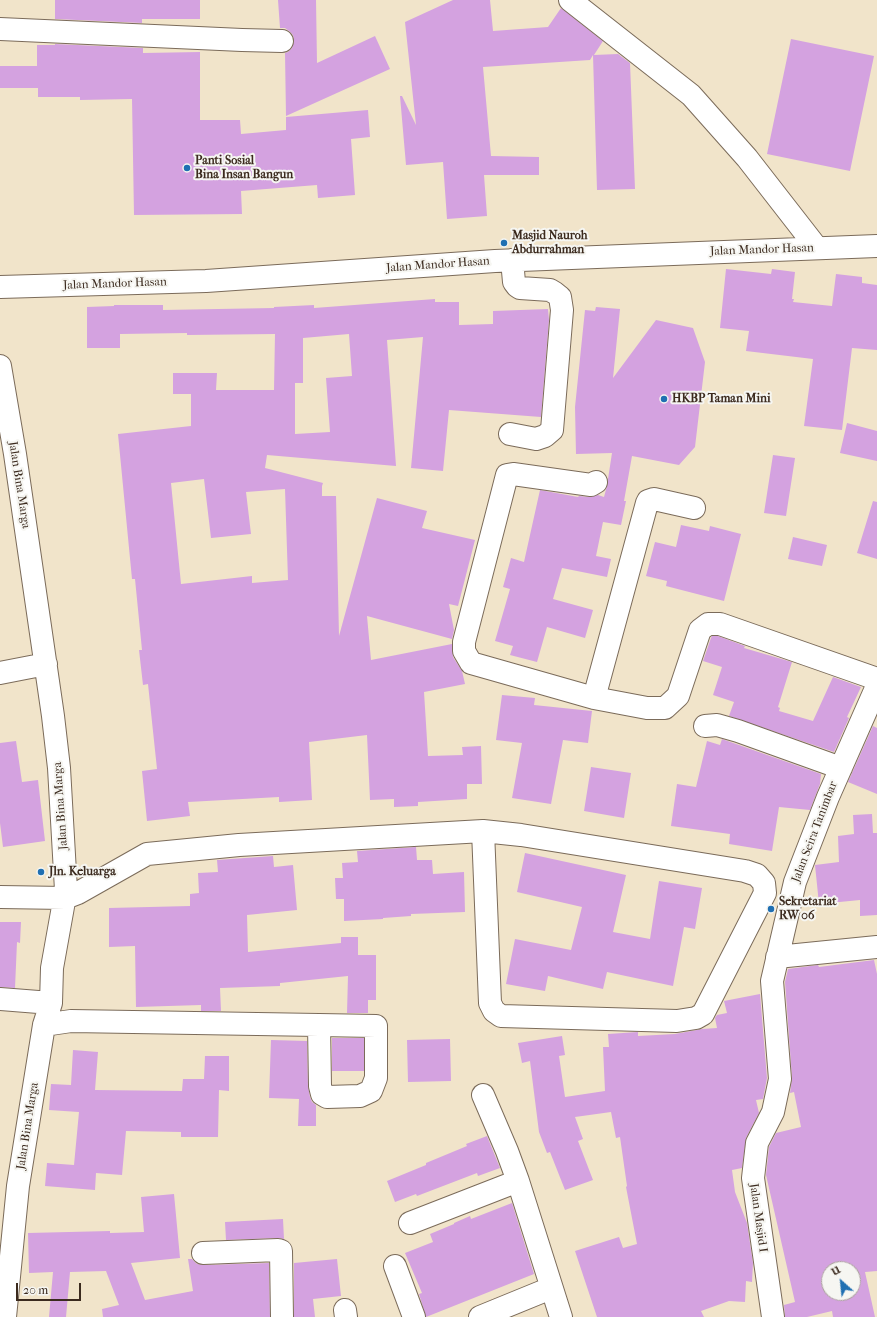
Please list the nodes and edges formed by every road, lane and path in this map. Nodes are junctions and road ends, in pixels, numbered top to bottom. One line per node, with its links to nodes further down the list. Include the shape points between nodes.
1 (570, 0): 5 (street, via 691,95 747,158)
2 (0, 29): 3 (street)
3 (282, 41)
4 (877, 246): 5 (street, Jalan Mandor Hasan)
5 (817, 248): 6 (street, Jalan Mandor Hasan)
6 (512, 260): 7 (street, Jalan Mandor Hasan, via 206,281); 9 (street, via 514,282 517,286 556,293 560,298 562,310 552,430 536,439)
7 (0, 287)
8 (0, 366): 10 (street, Jalan Bina Marga)
9 (510, 434)
10 (7, 455): 13 (street, Jalan Bina Marga)
11 (596, 482): 17 (street, via 591,485 508,475 463,646 468,659 475,665)
12 (694, 508): 17 (street, via 654,499 648,501)
13 (46, 664): 14 (street); 22 (street, Jalan Bina Marga, via 59,768)
14 (0, 673)
15 (877, 679): 17 (street, via 720,624 708,624 700,630 678,696 665,708 647,708)
16 (877, 686): 19 (street, Jalan Seira Tanimbar)
17 (594, 698)
18 (704, 726): 19 (street, via 717,725 738,731)
19 (841, 768): 24 (street, Jalan Seira Tanimbar, via 795,882)
20 (483, 831): 20 (street, via 490,1003 494,1011 501,1016 677,1021 696,1018 703,1014 765,893 764,883 757,875 745,871); 22 (street, via 239,845 147,854)
21 (0, 897): 22 (street)
22 (65, 898): 26 (street, Jalan Bina Marga, via 52,968)
23 (877, 948): 24 (street)
24 (777, 957): 41 (street, Jalan Masjid I, via 772,981 780,1079 773,1112 757,1143 752,1178)
25 (0, 999): 26 (street)
26 (51, 1003): 27 (street, Jalan Bina Marga)
27 (44, 1025): 28 (street, via 71,1021); 33 (street, Jalan Bina Marga)
28 (319, 1025)
29 (483, 1095): 30 (street)
30 (518, 1181): 31 (street); 35 (street)
31 (410, 1223)
32 (203, 1253): 37 (street, via 281,1251)
33 (6, 1254): 36 (street, Jalan Bina Marga)
34 (395, 1266): 38 (street)
35 (551, 1288): 39 (street); 40 (street)
36 (5, 1317)
37 (282, 1317)
38 (414, 1317)
39 (480, 1317)
40 (561, 1317)
41 (773, 1317)

